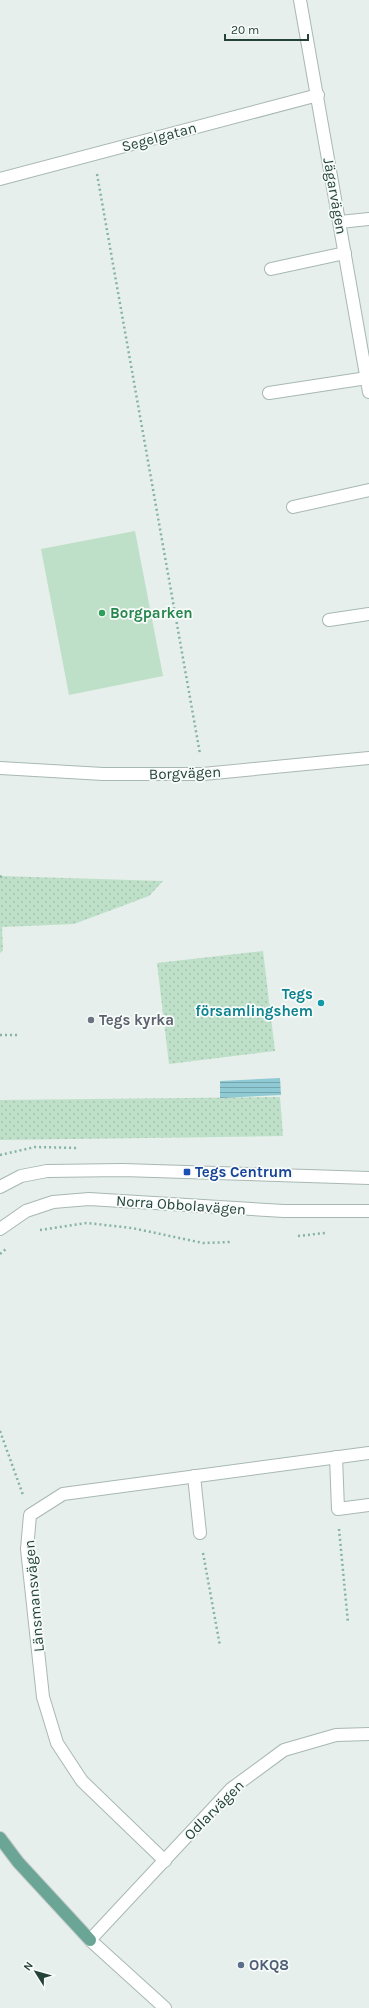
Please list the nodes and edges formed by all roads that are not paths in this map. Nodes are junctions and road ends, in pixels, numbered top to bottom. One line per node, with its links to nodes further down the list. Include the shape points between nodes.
1 (300, 0): 2 (street, Jägarvägen)
2 (318, 96): 3 (street, Segelgatan); 5 (street, Jägarvägen)
3 (0, 179)
4 (369, 219): 5 (street)
5 (340, 222): 6 (street, Jägarvägen)
6 (345, 253): 7 (street); 8 (street, Jägarvägen)
7 (271, 269)
8 (367, 378): 9 (street); 10 (street, Jägarvägen)
9 (269, 392)
10 (369, 392)
11 (369, 490): 12 (street)
12 (293, 506)
13 (369, 614): 14 (street)
14 (329, 620)
15 (369, 758): 16 (street, Borgvägen, via 204,774 104,774)
16 (0, 768)
17 (369, 1178): 18 (street, Norra Obbolavägen, via 123,1170 47,1171 21,1176)
18 (0, 1187)
19 (369, 1211): 20 (street, Norra Obbolavägen, via 284,1211 89,1199 53,1202 26,1211)
20 (0, 1229)
21 (369, 1453): 22 (street)
22 (336, 1457): 23 (street); 24 (street, via 338,1509)
23 (194, 1476): 25 (street); 28 (street, Länsmansvägen, via 63,1494 30,1515 27,1549 43,1697 57,1743 82,1781)
24 (369, 1505)
25 (200, 1533)
26 (369, 1734): 28 (street, Odlarvägen, via 336,1735 284,1750 231,1789)
27 (0, 1838): 29 (main road, via 18,1862)
28 (165, 1861): 29 (street, Odlarvägen)
29 (90, 1940): 30 (street)
30 (165, 2008)

